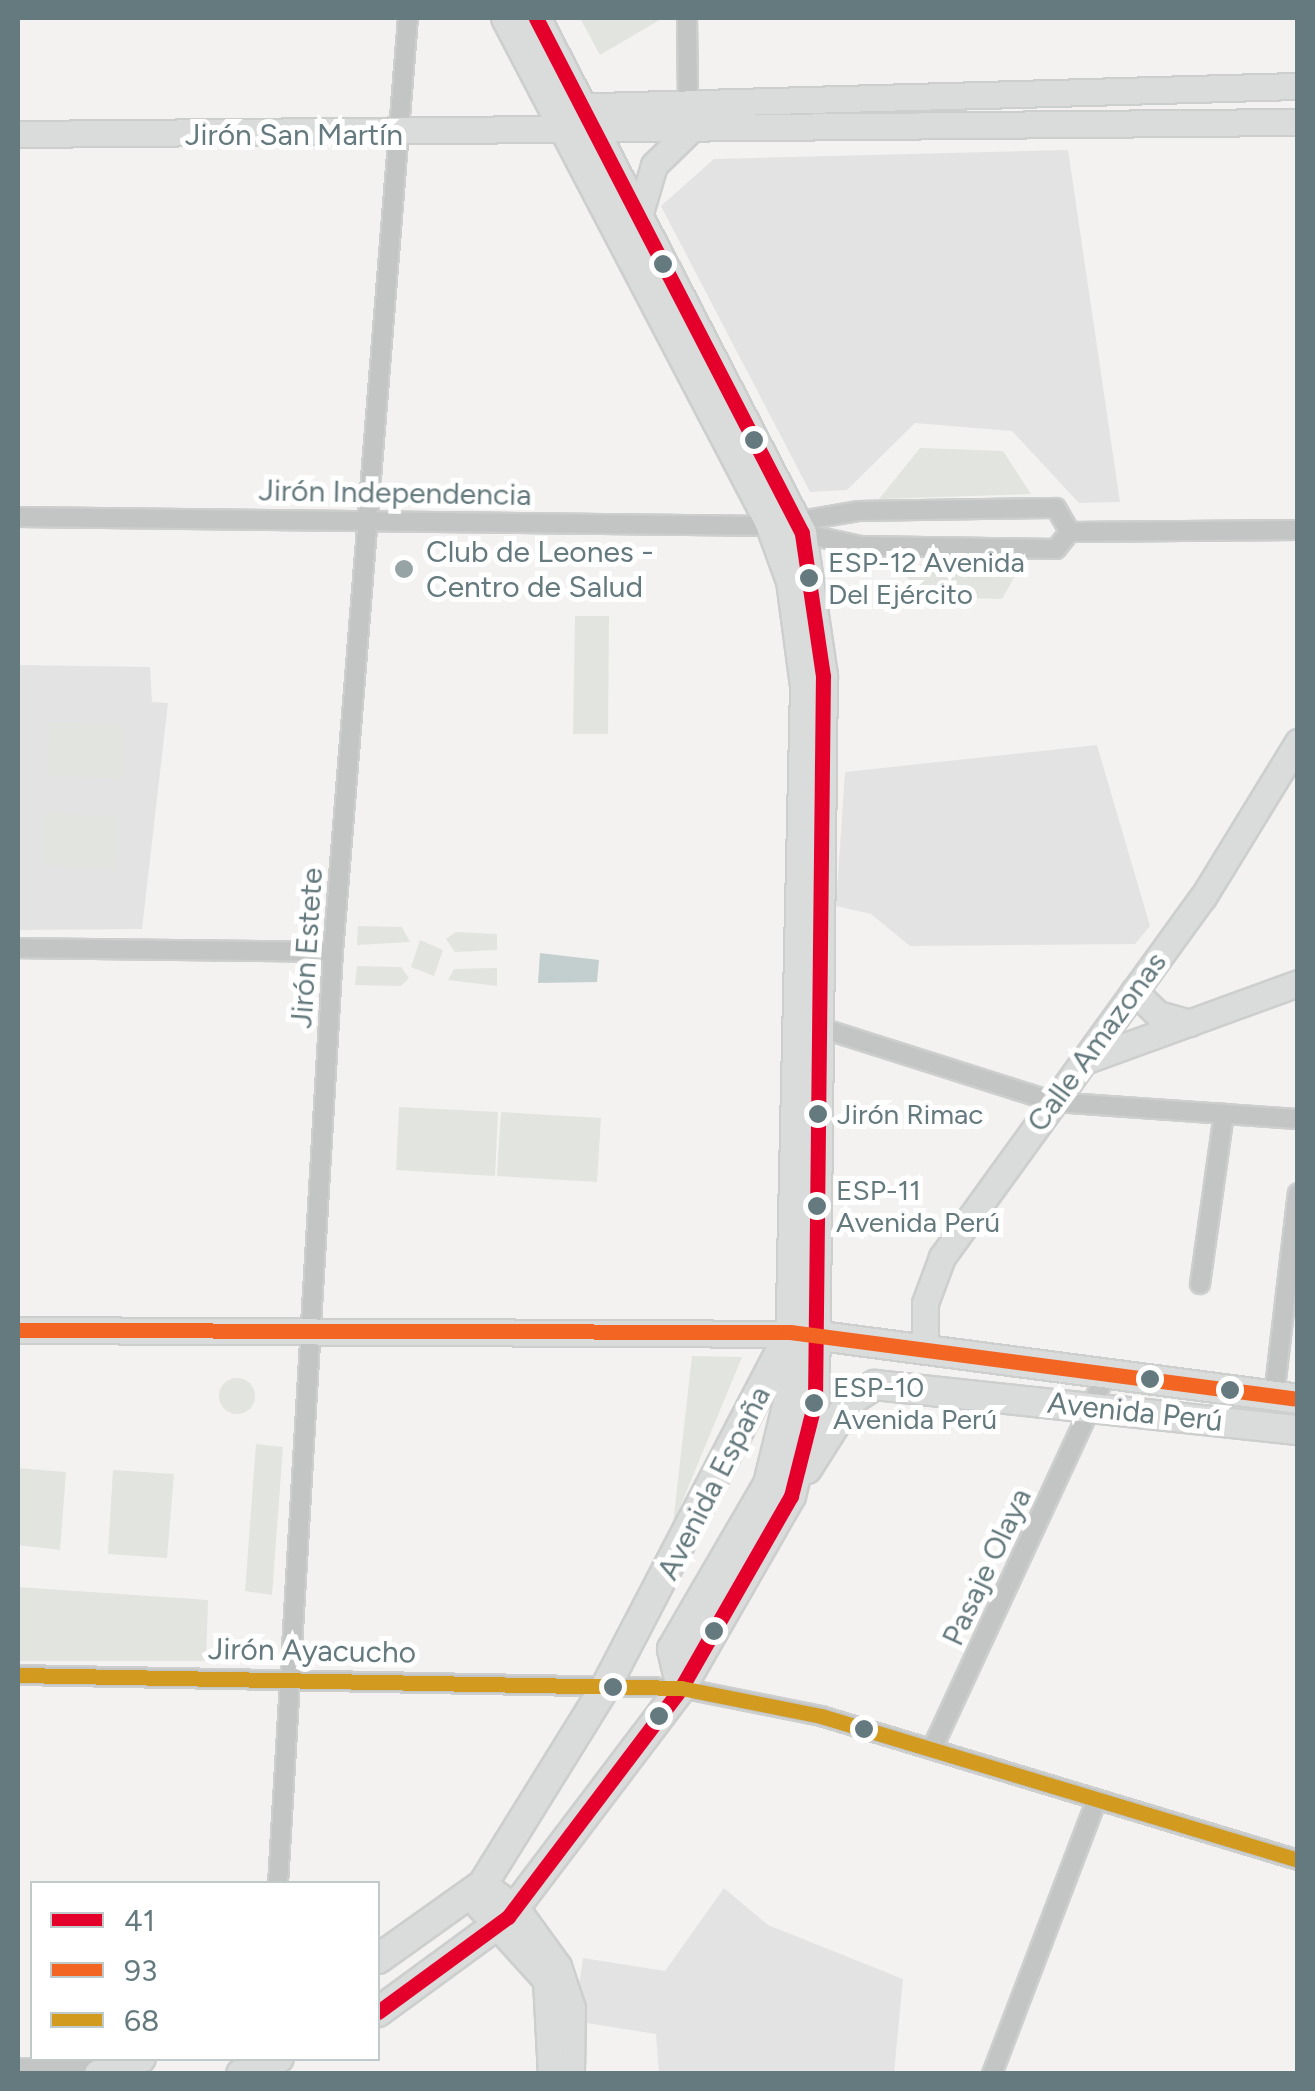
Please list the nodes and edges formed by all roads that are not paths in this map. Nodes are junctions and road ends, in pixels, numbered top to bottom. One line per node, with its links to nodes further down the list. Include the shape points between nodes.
1 (408, 18): 14 (street, Jirón Estete)
2 (506, 18): 8 (main road, Avenida España)
3 (536, 18): 8 (main road, Avenida España)
4 (687, 18): 7 (street)
5 (1298, 86): 6 (street)
6 (1189, 88): 7 (street); 10 (street)
7 (688, 100): 8 (street)
8 (569, 106): 13 (main road, Avenida España)
9 (1298, 122): 10 (street, Jirón San Martín)
10 (1190, 124): 11 (street, Jirón San Martín)
11 (691, 129): 13 (street, Jirón San Martín); 15 (street, via 654,164)
12 (18, 134): 14 (street, Jirón San Martín)
13 (584, 134): 14 (street, Jirón San Martín); 15 (main road, Avenida España); 18 (main road, Avenida España)
14 (401, 135): 17 (street, Jirón Estete)
15 (639, 216): 18 (main road, Avenida España)
16 (18, 516): 17 (street, Jirón Independencia)
17 (367, 520): 18 (street, Jirón Independencia); 23 (street, Jirón Estete)
18 (791, 527): 20 (street, via 861,546 1056,548); 20 (street, via 858,512 1056,508); 27 (main road, Avenida España, via 823,676); 35 (main road, Avenida España, via 790,581 805,686)
19 (1298, 530): 20 (street)
20 (1070, 532)
21 (1298, 742): 25 (street, Calle Amazonas)
22 (18, 948): 23 (street)
23 (333, 952): 36 (street, Jirón Estete)
24 (1298, 983): 26 (street)
25 (1134, 991): 26 (street, via 1158,1014); 28 (street, Calle Amazonas)
26 (1190, 1022): 28 (street)
27 (818, 1027): 29 (street); 35 (main road, Avenida España)
28 (1084, 1061): 29 (street, Calle Amazonas)
29 (1054, 1102): 31 (street); 37 (street, Calle Amazonas, via 942,1257 925,1304)
30 (1298, 1118): 31 (street)
31 (1222, 1124): 33 (street)
32 (1298, 1193): 39 (street)
33 (1200, 1284)
34 (18, 1330): 36 (street)
35 (802, 1333): 36 (street); 37 (main road, Avenida Perú); 42 (main road, Avenida España, via 815,1402); 45 (main road, Avenida España); 46 (main road, via 768,1484 672,1649)
36 (308, 1334): 44 (street, Jirón Estete)
37 (925, 1351): 38 (main road, Avenida Perú)
38 (1106, 1375): 39 (main road, Avenida Perú); 40 (street, Pasaje Olaya)
39 (1286, 1398)
40 (1092, 1408): 41 (main road, Avenida Perú); 42 (main road, Avenida Perú, via 875,1385 850,1401); 47 (street, Pasaje Olaya)
41 (1298, 1430)
42 (792, 1496): 46 (main road, Avenida España)
43 (18, 1675): 44 (street, Jirón Ayacucho)
44 (287, 1676): 45 (street, Jirón Ayacucho); 50 (street, Jirón Estete)
45 (606, 1684): 46 (street, Jirón Ayacucho); 51 (main road, Avenida España)
46 (681, 1688): 47 (street, Jirón Ayacucho); 52 (main road, Avenida España)
47 (932, 1750): 48 (street, Jirón Ayacucho)
48 (1095, 1804): 49 (street, Jirón Ayacucho); 61 (street)
49 (1298, 1860)
50 (278, 1881)
51 (477, 1890): 52 (street); 53 (main road, Avenida España)
52 (508, 1916): 54 (main road, Avenida España); 59 (street, via 550,1992); 60 (street, via 568,1994)
53 (380, 1958)
54 (380, 2011)
55 (272, 2061): 58 (main road)
56 (118, 2067): 57 (street)
57 (18, 2068)
58 (241, 2074)
59 (551, 2074)
60 (570, 2074)
61 (992, 2074)

